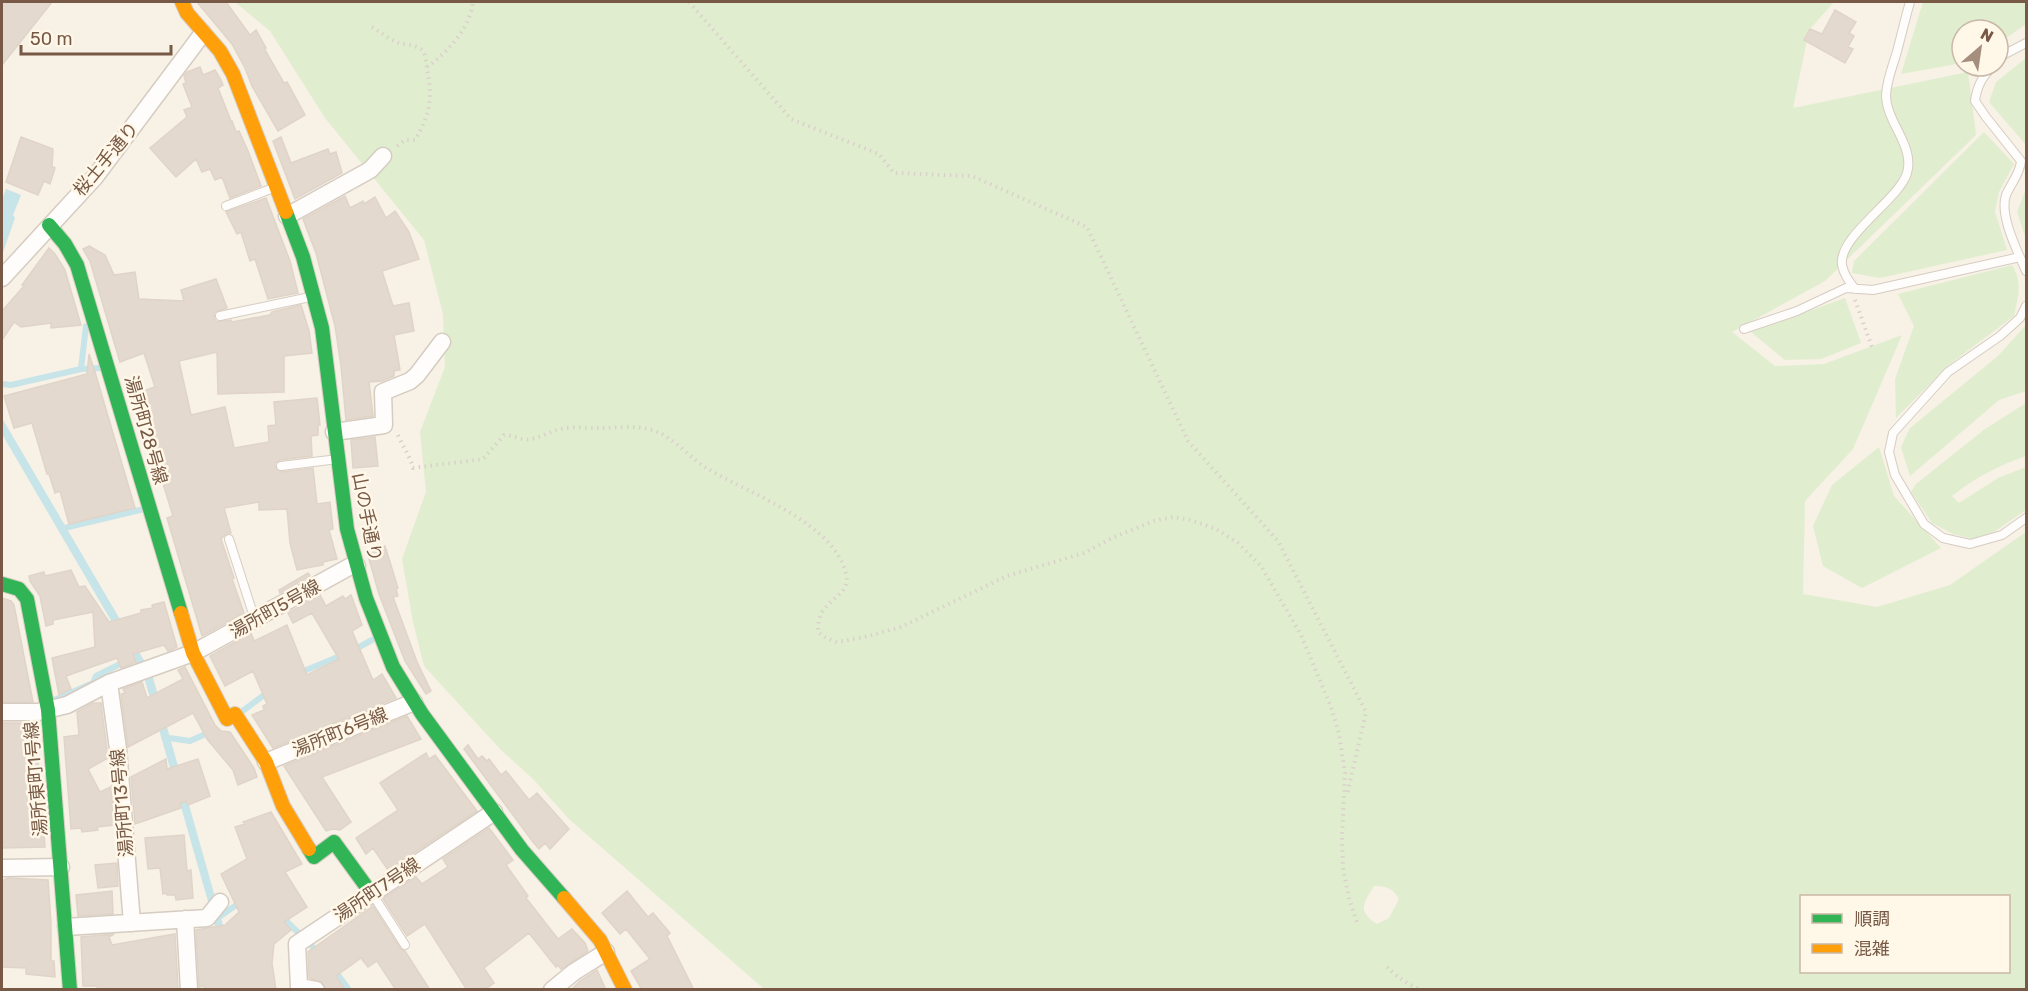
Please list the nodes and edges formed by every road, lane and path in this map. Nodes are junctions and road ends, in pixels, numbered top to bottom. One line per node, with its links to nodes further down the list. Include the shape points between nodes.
1 (182, 2): 6 (street, 山の手通り)
2 (473, 2): 9 (path, via 462,30)
3 (689, 2): 41 (path, via 791,119 879,154 894,173 972,176 1087,227 1188,441 1278,541 1366,712)
4 (1910, 2): 19 (lane, via 1886,97 1909,157 1907,172 1845,252 1842,262)
5 (372, 27): 9 (path, via 396,42 419,48 424,52)
6 (203, 33): 12 (street, 山の手通り, via 220,51 233,74); 15 (street, 桜土手通り, via 95,177)
7 (2026, 43): 8 (lane)
8 (2010, 51)
9 (427, 67): 11 (path, via 431,92 426,120 415,140 405,140)
10 (1982, 78): 16 (lane, via 1975,101 2021,161 2005,198 2005,213)
11 (383, 156): 14 (street, via 370,170)
12 (276, 187): 13 (lane); 14 (street, 山の手通り)
13 (226, 206)
14 (287, 216): 20 (street, 山の手通り, via 303,257)
15 (49, 225): 18 (street, 桜土手通り); 35 (street, 湯所町28号線, via 77,264)
16 (2020, 257): 17 (lane); 19 (lane, via 1873,290)
17 (2026, 271)
18 (2, 279)
19 (1853, 289): 23 (lane, via 1846,288 1797,312); 25 (path)
20 (312, 296): 22 (lane); 27 (street, 山の手通り, via 322,328)
21 (2026, 306): 30 (lane, via 2020,318 2000,336 1948,372 1893,433 1889,452 1895,475 1924,524 1943,538 1970,544 2002,535)
22 (220, 316)
23 (1744, 329)
24 (442, 342): 26 (street, via 410,381 382,392)
25 (1872, 347)
26 (384, 425): 27 (street); 41 (path, via 393,425 413,468 483,459 504,435 529,440 564,428 636,428 663,434 707,468 767,499 819,533 834,549 845,569 846,586 825,607 818,632 837,642 901,627 1007,576 1084,553 1154,521 1173,517 1216,529 1238,543 1261,566 1301,635 1339,734)
27 (334, 432): 28 (street, 山の手通り)
28 (338, 459): 29 (lane); 32 (street, 山の手通り, via 347,529)
29 (281, 466)
30 (2026, 518)
31 (229, 539): 34 (lane)
32 (357, 566): 34 (street, 湯所町5号線); 37 (street, 山の手通り, via 393,667)
33 (2, 584): 38 (street, 湯所東町1号線, via 19,589 27,598)
34 (255, 620): 35 (street, 湯所町5号線)
35 (193, 653): 36 (street, 湯所町5号線); 40 (street, 湯所町28号線, via 227,719 235,714)
36 (109, 683): 38 (street, 湯所町5号線, via 67,705); 48 (street, 湯所町13号線)
37 (414, 702): 40 (street, 湯所町6号線); 42 (street, 山の手通り)
38 (48, 710): 39 (street, 湯所町5号線); 43 (street, 湯所東町1号線)
39 (2, 711)
40 (266, 762): 45 (street, via 283,806 314,857 334,842)
41 (1345, 805): 49 (path, via 1343,868)
42 (494, 812): 45 (street, 湯所町7号線); 52 (street, 山の手通り)
43 (61, 867): 44 (street); 50 (street, 湯所東町1号線)
44 (2, 868)
45 (371, 893): 51 (lane); 54 (street, 湯所町7号線, via 297,944)
46 (220, 902): 47 (street, via 207,918)
47 (184, 919): 48 (street); 56 (street)
48 (132, 923): 50 (street)
49 (1358, 926)
50 (66, 927): 55 (street, 湯所東町1号線)
51 (405, 945)
52 (606, 952): 58 (street); 59 (street, 山の手通り)
53 (1387, 968): 60 (path)
54 (299, 988): 57 (street)
55 (70, 990)
56 (189, 990)
57 (316, 990)
58 (552, 990)
59 (625, 990)
60 (1422, 990)

